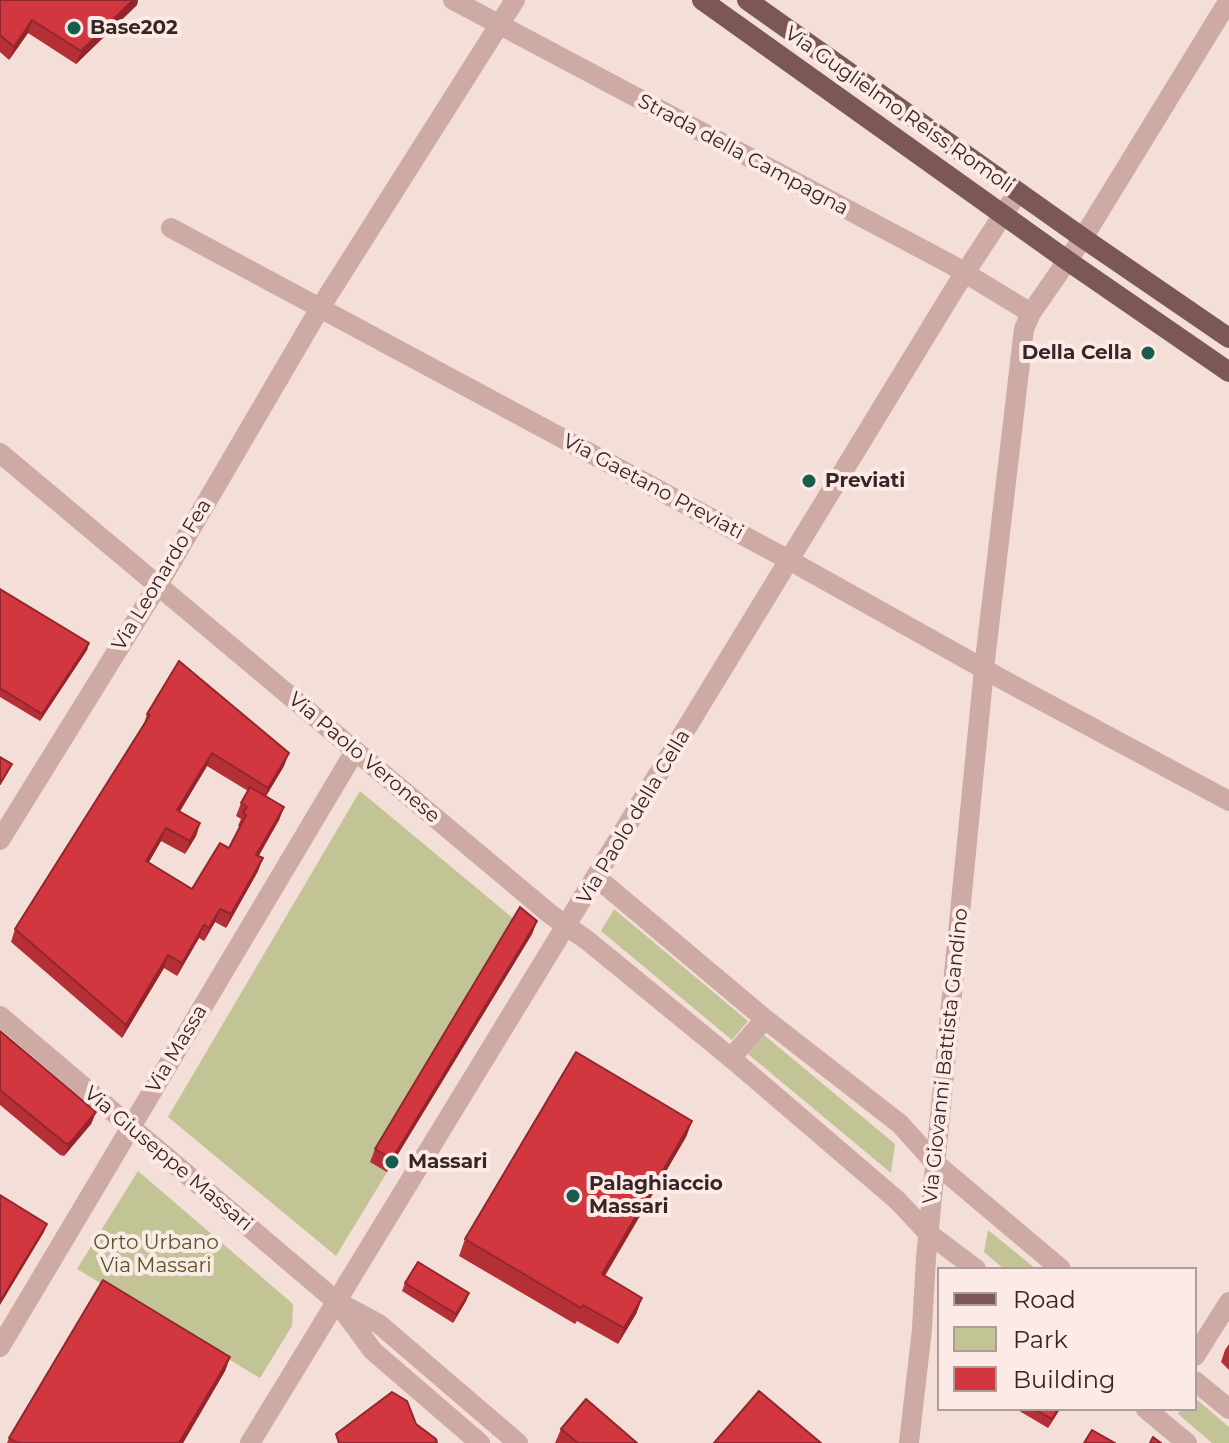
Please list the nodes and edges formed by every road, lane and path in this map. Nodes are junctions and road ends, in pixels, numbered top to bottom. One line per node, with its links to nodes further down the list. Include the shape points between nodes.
1 (453, 0): 6 (street, Strada della Campagna)
2 (515, 0): 6 (street, Via Leonardo Fea)
3 (702, 0): 8 (main road, Via Guglielmo Reiss Romoli)
4 (747, 0): 7 (main road, Via Guglielmo Reiss Romoli)
5 (1229, 0): 10 (street)
6 (500, 26): 12 (street, Strada della Campagna); 13 (street, Via Leonardo Fea)
7 (1018, 192): 8 (street, Via Paolo della Cella); 10 (main road, Via Guglielmo Reiss Romoli)
8 (1004, 214): 11 (main road, Via Guglielmo Reiss Romoli); 12 (street, Via Paolo della Cella)
9 (171, 228): 13 (street)
10 (1083, 238): 11 (street); 15 (main road, Via Guglielmo Reiss Romoli)
11 (1068, 261): 14 (street, Via Giovanni Battista Gandino); 16 (main road, Via Guglielmo Reiss Romoli)
12 (965, 273): 14 (street, Strada della Campagna); 18 (street, Via Paolo della Cella)
13 (320, 308): 18 (street, Via Gaetano Previati); 19 (street, Via Leonardo Fea)
14 (1031, 313): 20 (street, Via Giovanni Battista Gandino, via 1024,329)
15 (1229, 338)
16 (1229, 372)
17 (0, 453): 19 (street, Via Paolo Veronese)
18 (789, 560): 20 (street, Via Gaetano Previati); 24 (street, Via Paolo della Cella)
19 (158, 585): 21 (street, Via Paolo Veronese); 23 (street, Via Leonardo Fea)
20 (984, 669): 22 (street); 30 (street, Via Giovanni Battista Gandino)
21 (355, 751): 25 (street, Via Paolo Veronese); 29 (street, Via Massa)
22 (1229, 801)
23 (0, 840)
24 (597, 878): 25 (street, Via Paolo della Cella); 27 (street)
25 (567, 928): 28 (street, Via Paolo Veronese); 34 (street, Via Paolo della Cella)
26 (0, 1016): 29 (street, Via Giuseppe Massari)
27 (765, 1019): 28 (street); 30 (street, via 900,1124)
28 (731, 1058): 31 (street, Via Paolo Veronese)
29 (131, 1127): 34 (street, Via Giuseppe Massari); 37 (street, Via Massa)
30 (935, 1163): 31 (street, Via Giovanni Battista Gandino); 33 (street)
31 (928, 1233): 32 (street, Via Paolo Veronese); 36 (street, Via Giovanni Battista Gandino)
32 (973, 1267)
33 (1059, 1267)
34 (336, 1301): 42 (street, Via Paolo della Cella); 43 (street, Via Giuseppe Massari, via 373,1351); 44 (street, Via Giuseppe Massari, via 369,1316)
35 (1229, 1302): 38 (street)
36 (931, 1326): 45 (street, Via Giovanni Battista Gandino)
37 (0, 1347)
38 (1197, 1353)
39 (1197, 1383): 40 (street)
40 (1229, 1409)
41 (1154, 1412): 46 (street)
42 (250, 1443)
43 (480, 1443)
44 (518, 1443)
45 (909, 1443)
46 (1187, 1443)

